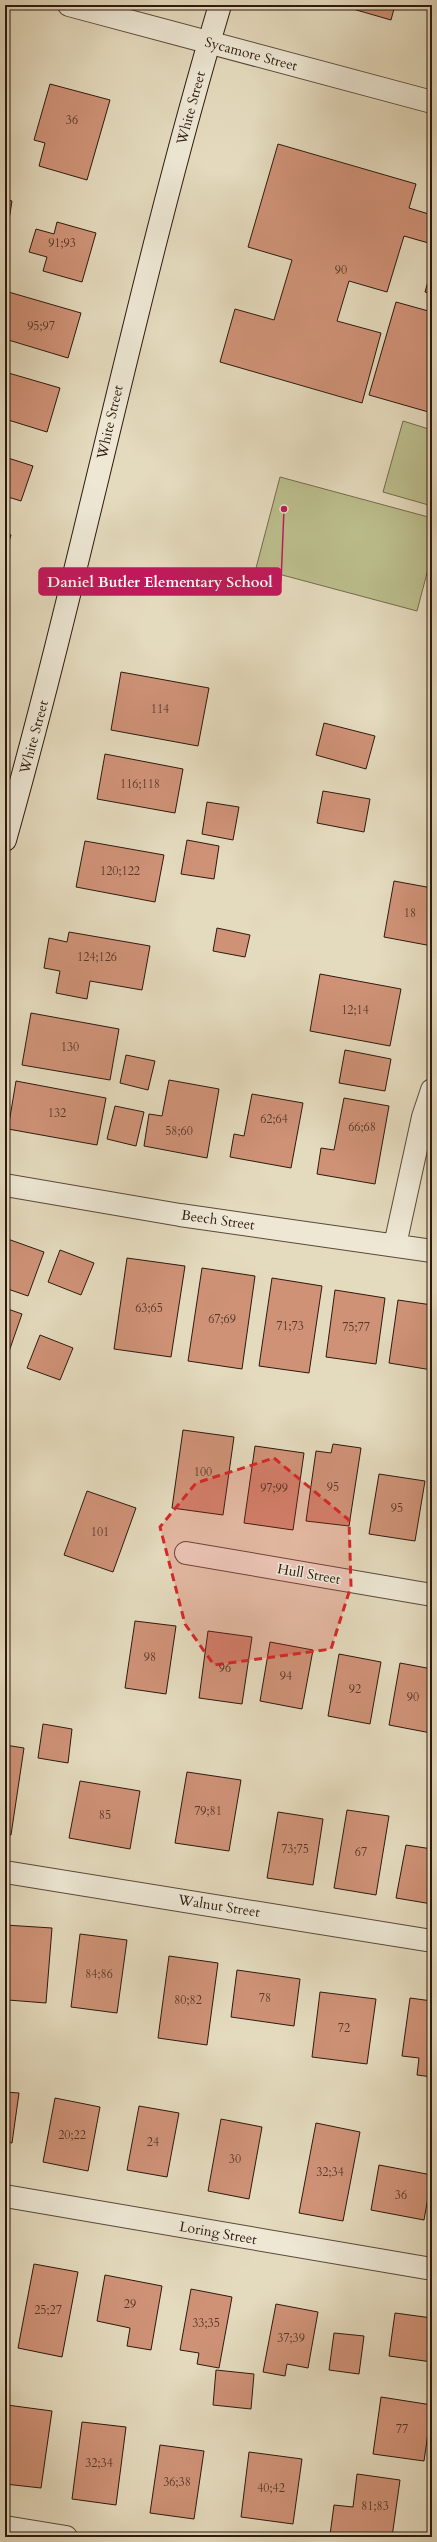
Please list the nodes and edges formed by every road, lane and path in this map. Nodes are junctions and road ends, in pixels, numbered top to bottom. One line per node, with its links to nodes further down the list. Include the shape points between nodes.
1 (69, 5): 3 (street, Sycamore Street)
2 (220, 5): 3 (street, White Street)
3 (208, 43): 4 (street, Sycamore Street); 5 (street, White Street, via 116,393 89,520)
4 (432, 102)
5 (5, 840)
6 (432, 1090): 8 (street, via 423,1117)
7 (5, 1185): 8 (street, Beech Street, via 180,1215)
8 (395, 1245): 9 (street, Beech Street)
9 (432, 1251)
10 (186, 1553): 11 (street, Hull Street)
11 (432, 1595)
12 (5, 1872): 13 (street, Walnut Street)
13 (432, 1941)
14 (5, 2196): 15 (street, Loring Street)
15 (432, 2269)
16 (5, 2527): 17 (street)
17 (66, 2537)

